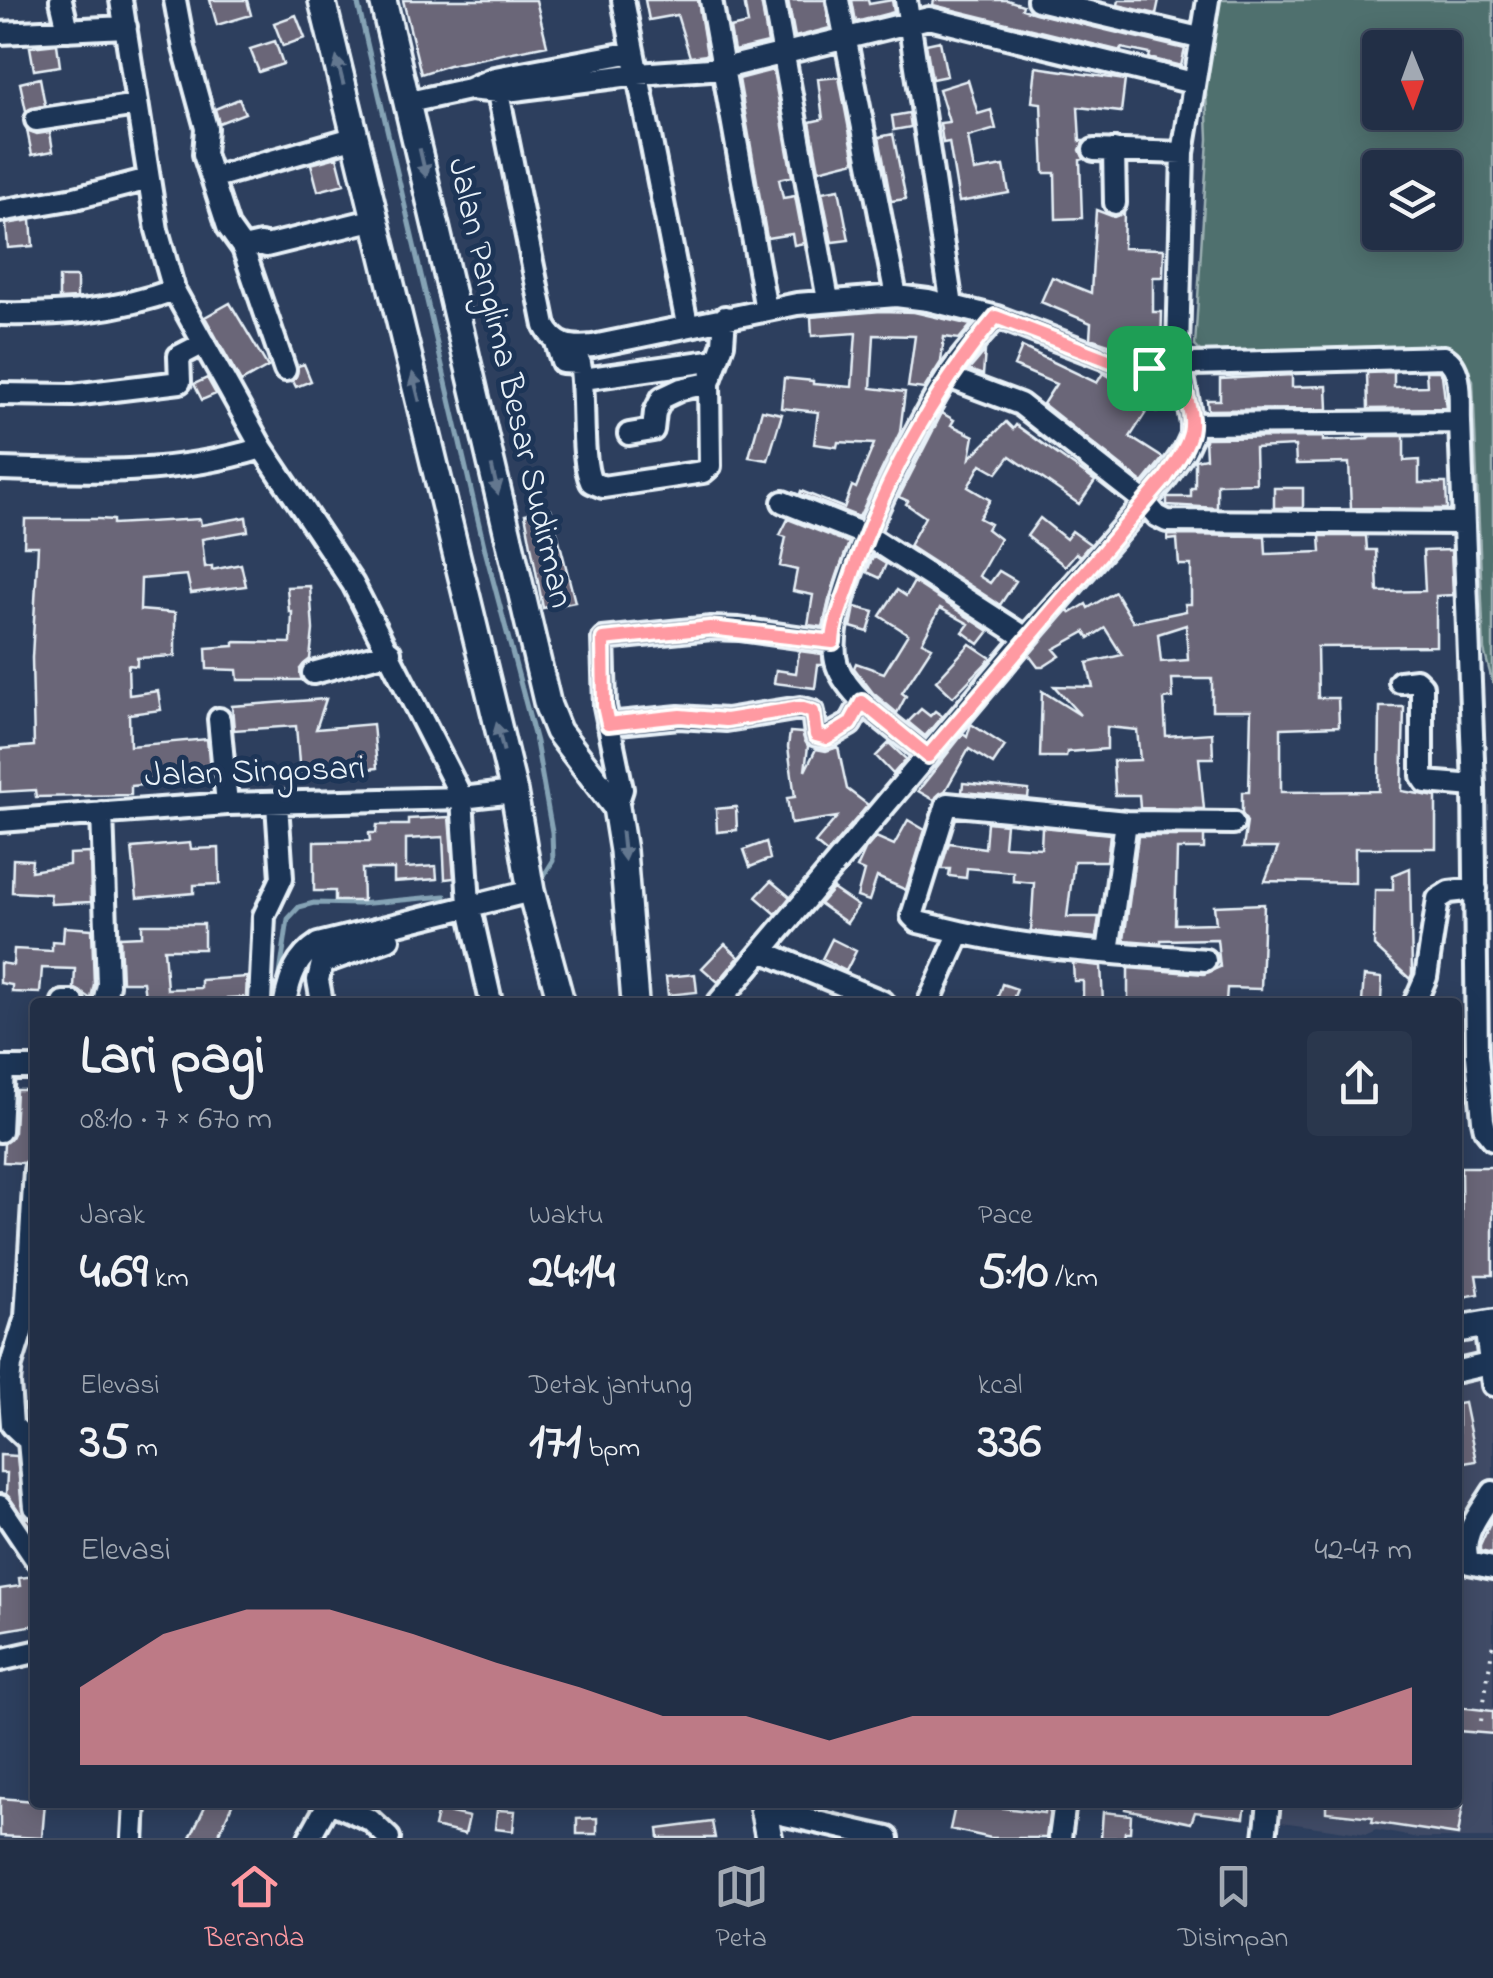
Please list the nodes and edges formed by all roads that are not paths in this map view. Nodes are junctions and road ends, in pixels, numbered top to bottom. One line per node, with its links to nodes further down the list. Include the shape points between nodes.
1 (61, 0): 14 (street)
2 (121, 0): 13 (street)
3 (176, 0): 29 (street)
4 (322, 0): 27 (main road, one-way to 4)
5 (383, 0): 24 (main road, Jalan Panglima Besar Sudirman)
6 (623, 0): 18 (street)
7 (711, 0): 20 (street)
8 (774, 0): 19 (street)
9 (838, 0): 16 (street)
10 (1038, 0): 17 (street)
11 (1208, 0): 17 (street)
12 (920, 10): 16 (street); 22 (street); 38 (street)
13 (126, 27): 14 (street); 25 (street)
14 (68, 30): 15 (street)
15 (0, 33)
16 (844, 38): 19 (street); 36 (street)
17 (1199, 38): 22 (street)
18 (633, 52): 21 (street); 23 (street)
19 (785, 53): 20 (street); 37 (street)
20 (724, 68): 21 (street); 39 (street)
21 (638, 74): 23 (street); 43 (street)
22 (1193, 83): 28 (street)
23 (497, 85): 24 (street); 44 (street, via 545,326)
24 (409, 102): 76 (main road, Jalan Panglima Besar Sudirman, one-way to 76, via 548,706 558,731)
25 (137, 105): 26 (street); 30 (street)
26 (36, 120)
27 (356, 138): 29 (street); 33 (main road)
28 (1182, 154): 31 (street, via 1104,150); 47 (street)
29 (212, 178): 34 (street, via 228,227)
30 (150, 179): 32 (street); 35 (street)
31 (1115, 202)
32 (0, 211)
33 (376, 219): 34 (street); 72 (main road, one-way to 33)
34 (243, 248): 48 (street)
35 (174, 290): 40 (street, via 102,310); 45 (street)
36 (896, 296): 37 (street); 38 (street)
37 (828, 300): 39 (street)
38 (952, 306): 42 (street)
39 (766, 310): 41 (street)
40 (0, 314)
41 (725, 317): 43 (street); 46 (street)
42 (996, 317): 47 (street, via 1124,366); 49 (street)
43 (687, 324): 44 (street, via 593,346)
44 (556, 342): 50 (street, via 559,359 578,360)
45 (204, 343): 52 (street, via 179,356 180,382 73,395); 56 (street)
46 (718, 360): 50 (street); 51 (street)
47 (1179, 366): 53 (street, via 1444,357 1457,375); 54 (street)
48 (285, 370)
49 (948, 377): 59 (street, via 1020,404); 61 (street)
50 (583, 379): 51 (street, via 586,468 591,482 603,486 708,469)
51 (709, 383): 55 (street, via 670,393 658,404 653,430)
52 (0, 394)
53 (1460, 422): 54 (street); 60 (street)
54 (1192, 424): 59 (street, via 1185,450)
55 (629, 434)
56 (262, 448): 57 (street, via 121,472); 64 (street)
57 (0, 469)
58 (782, 502): 61 (street)
59 (1146, 502): 60 (street, via 1167,521); 62 (street)
60 (1464, 523): 71 (street)
61 (866, 536): 62 (street); 63 (street)
62 (1026, 638): 70 (street)
63 (833, 642): 67 (street, via 837,666); 69 (street, via 710,628 603,639)
64 (390, 652): 65 (street); 73 (street)
65 (313, 674)
66 (1400, 682): 71 (street, via 1422,686 1426,782)
67 (862, 702): 69 (street, via 850,724 827,738 816,735 813,712 800,708 726,720 680,716); 70 (street)
68 (219, 719): 74 (street)
69 (608, 724): 76 (street, via 622,789)
70 (928, 756): 86 (street)
71 (1474, 786): 81 (street)
72 (514, 792): 73 (street, Jalan Singosari); 82 (main road)
73 (462, 798): 75 (street, Jalan Singosari); 83 (street)
74 (227, 804): 75 (street, Jalan Singosari); 77 (street, Jalan Singosari)
75 (276, 804): 90 (street, Jalan Singosari, via 282,878 264,916)
76 (616, 807): 95 (main road, Jalan Panglima Besar Sudirman, one-way to 95)
77 (102, 813): 78 (street, Jalan Singosari); 89 (street)
78 (0, 820)
79 (1126, 822): 80 (street); 85 (street, via 946,804 912,916); 87 (street)
80 (1233, 822)
81 (1476, 889): 99 (street, via 1438,899); 100 (street)
82 (531, 891): 83 (street); 94 (main road)
83 (470, 904): 84 (street); 93 (street)
84 (392, 926): 91 (street, via 308,950 295,966); 92 (street, via 387,940 322,962)
85 (960, 932): 87 (street); 98 (street)
86 (762, 950): 96 (street); 97 (street)
87 (1108, 952): 88 (street)
88 (1205, 960)
89 (105, 998)
90 (260, 998)
91 (286, 998)
92 (321, 998)
93 (490, 998)
94 (560, 998)
95 (635, 998)
96 (722, 998)
97 (874, 998)
98 (932, 998)
99 (1417, 998)
100 (1485, 1003): 104 (street, via 1482,1120)
101 (1, 1068): 102 (street); 103 (street)
102 (30, 1068)
103 (0, 1130)
104 (1493, 1139)
105 (30, 1269): 111 (street, via 26,1317 11,1365 9,1415)
106 (1489, 1323): 107 (main road); 108 (street)
107 (1462, 1328)
108 (1490, 1363): 109 (street); 110 (street)
109 (1462, 1370)
110 (1493, 1385)
111 (30, 1441)
112 (1493, 1492): 115 (street, via 1472,1525 1466,1554 1470,1564)
113 (0, 1506): 114 (street)
114 (30, 1551)
115 (1493, 1568)
116 (30, 1653): 117 (street)
117 (0, 1660)
118 (135, 1808): 125 (street)
119 (326, 1808): 126 (street)
120 (343, 1808): 127 (street)
121 (762, 1808): 128 (main road)
122 (770, 1808): 129 (street)
123 (1063, 1808): 130 (street)
124 (1268, 1808): 131 (street)
125 (133, 1838)
126 (309, 1838)
127 (390, 1838)
128 (769, 1838)
129 (888, 1838)
130 (1060, 1838)
131 (1266, 1838)

